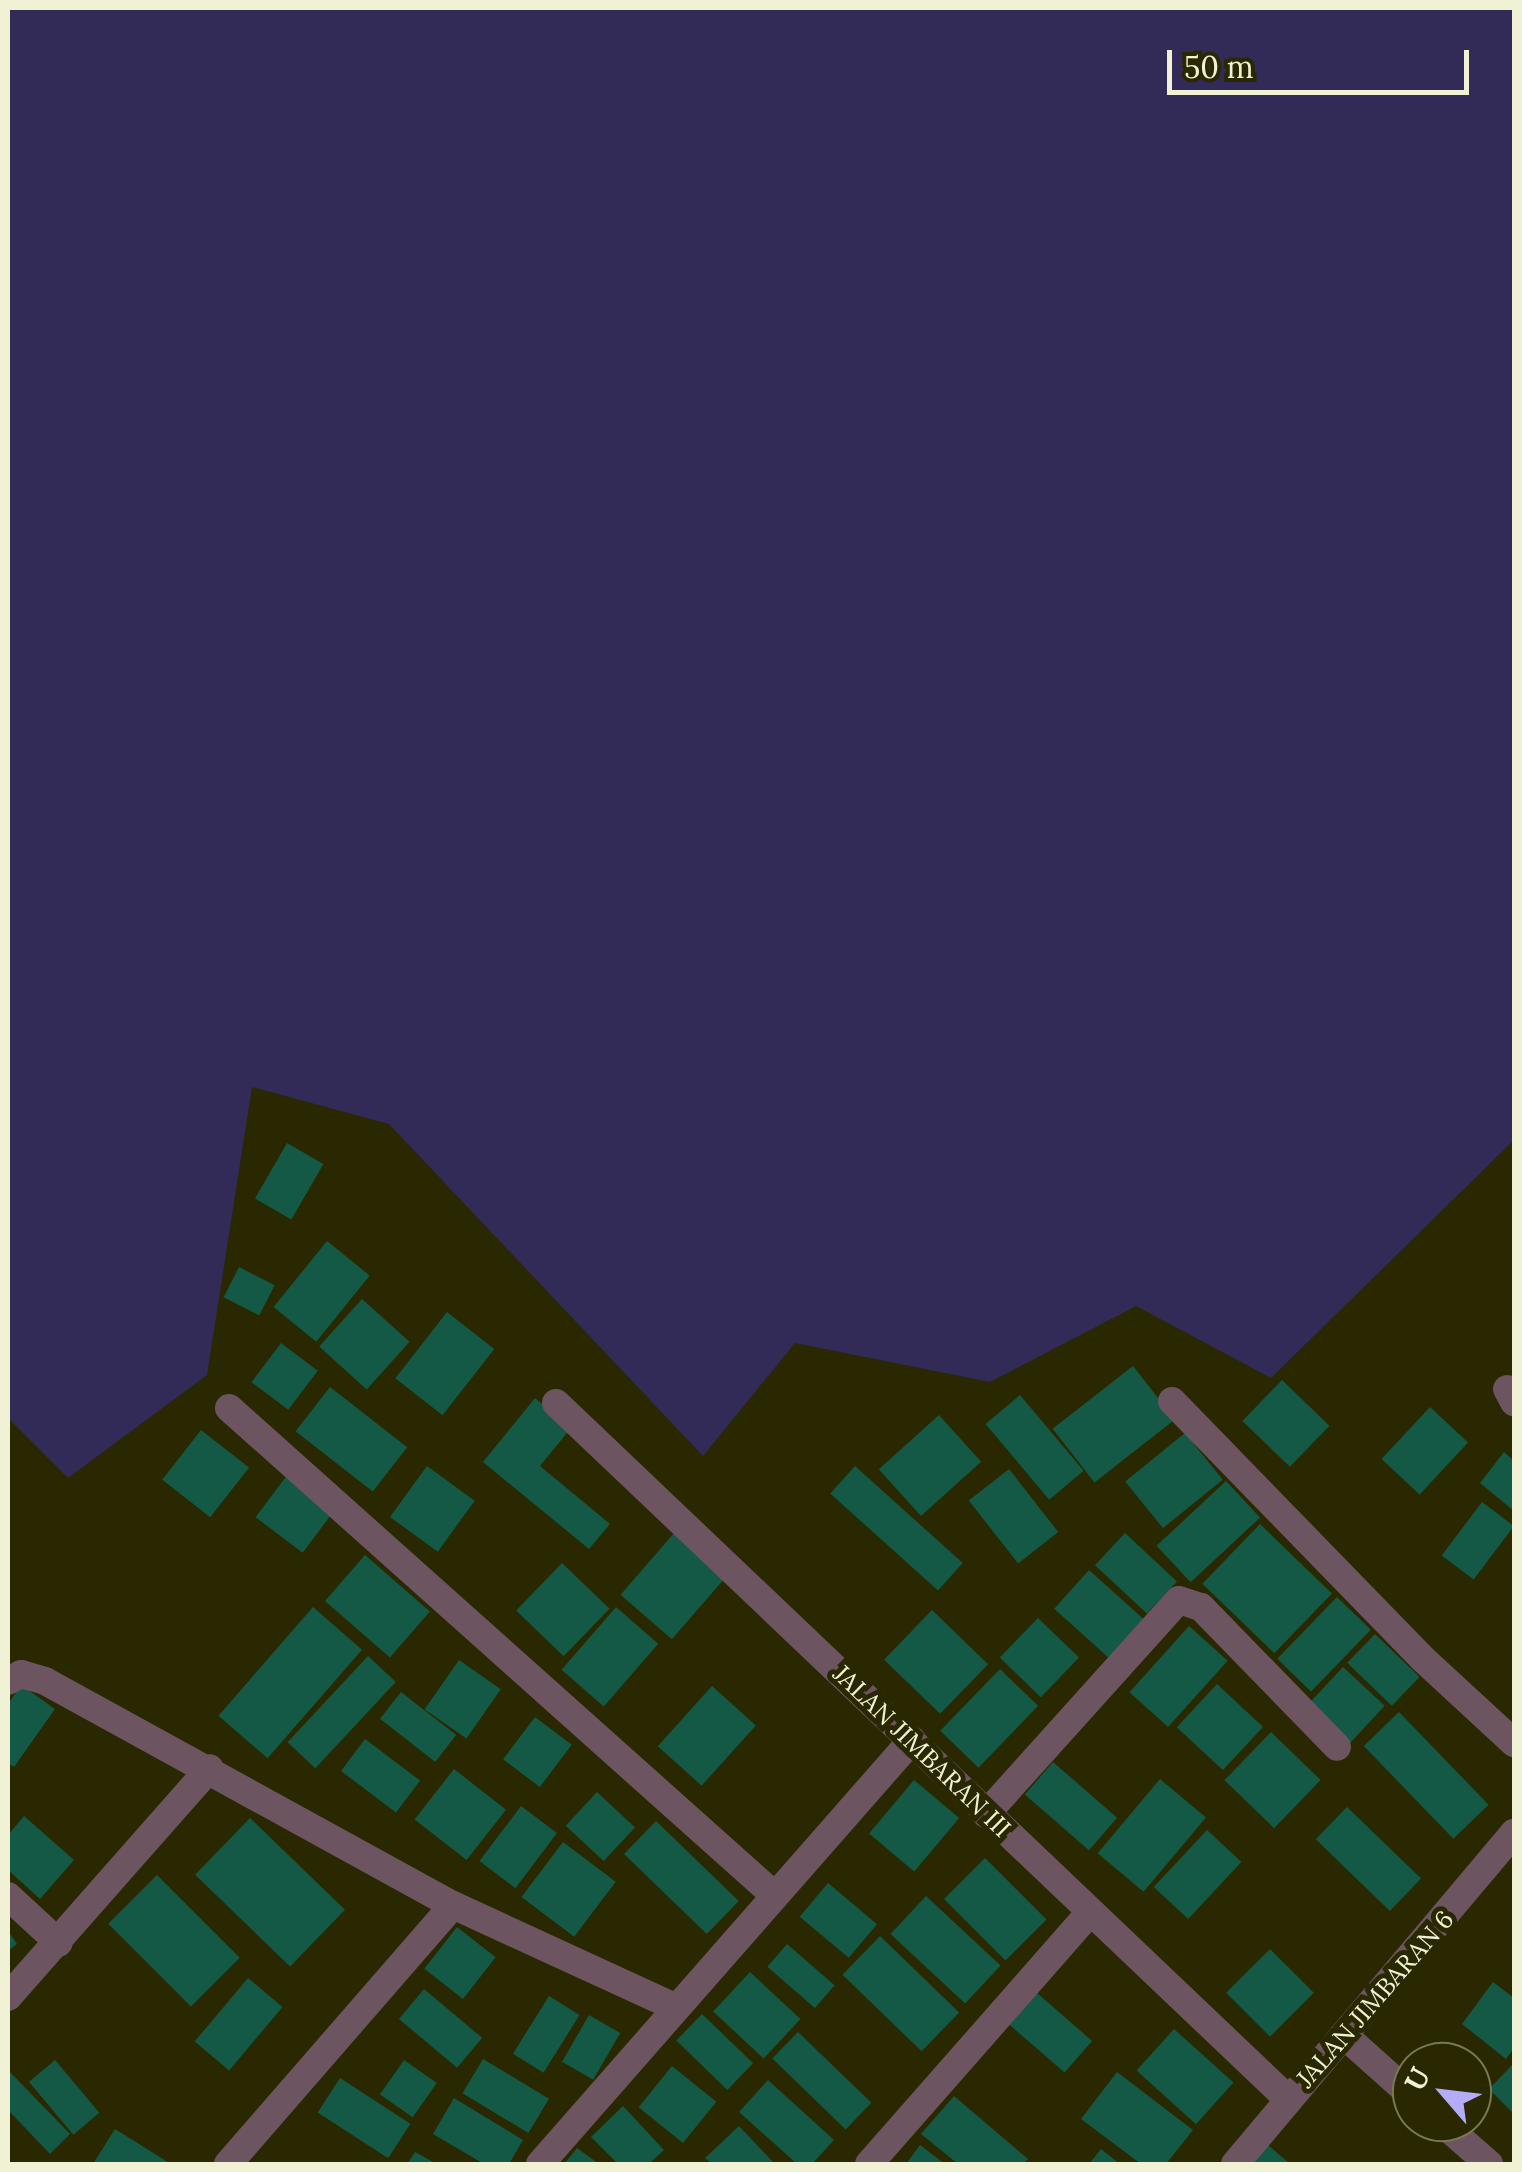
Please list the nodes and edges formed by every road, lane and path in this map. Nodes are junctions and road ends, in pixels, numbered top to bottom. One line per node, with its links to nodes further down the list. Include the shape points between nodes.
1 (1172, 1401): 6 (street, via 1422,1659)
2 (556, 1403): 5 (street, JALAN JIMBARAN III)
3 (229, 1408): 11 (street)
4 (8, 1681): 8 (street, via 21,1674 45,1681)
5 (912, 1740): 9 (street, JALAN JIMBARAN III); 11 (street)
6 (1514, 1743)
7 (1336, 1747): 9 (street, via 1201,1607 1179,1600)
8 (210, 1768): 13 (street); 15 (street)
9 (986, 1814): 14 (street, JALAN JIMBARAN III)
10 (1514, 1832): 18 (street, JALAN JIMBARAN 6)
11 (774, 1894): 17 (street)
12 (8, 1896): 15 (street)
13 (452, 1905): 17 (street); 22 (street)
14 (1090, 1912): 20 (street, JALAN JIMBARAN III); 24 (street)
15 (59, 1943): 16 (street)
16 (8, 1997)
17 (672, 2006): 23 (street)
18 (1345, 2036): 19 (street); 20 (street, JALAN JIMBARAN 6)
19 (1392, 2078)
20 (1288, 2099): 25 (street, JALAN JIMBARAN 6)
21 (1464, 2142): 26 (street)
22 (228, 2164)
23 (540, 2164)
24 (869, 2164)
25 (1234, 2164)
26 (1489, 2164)

